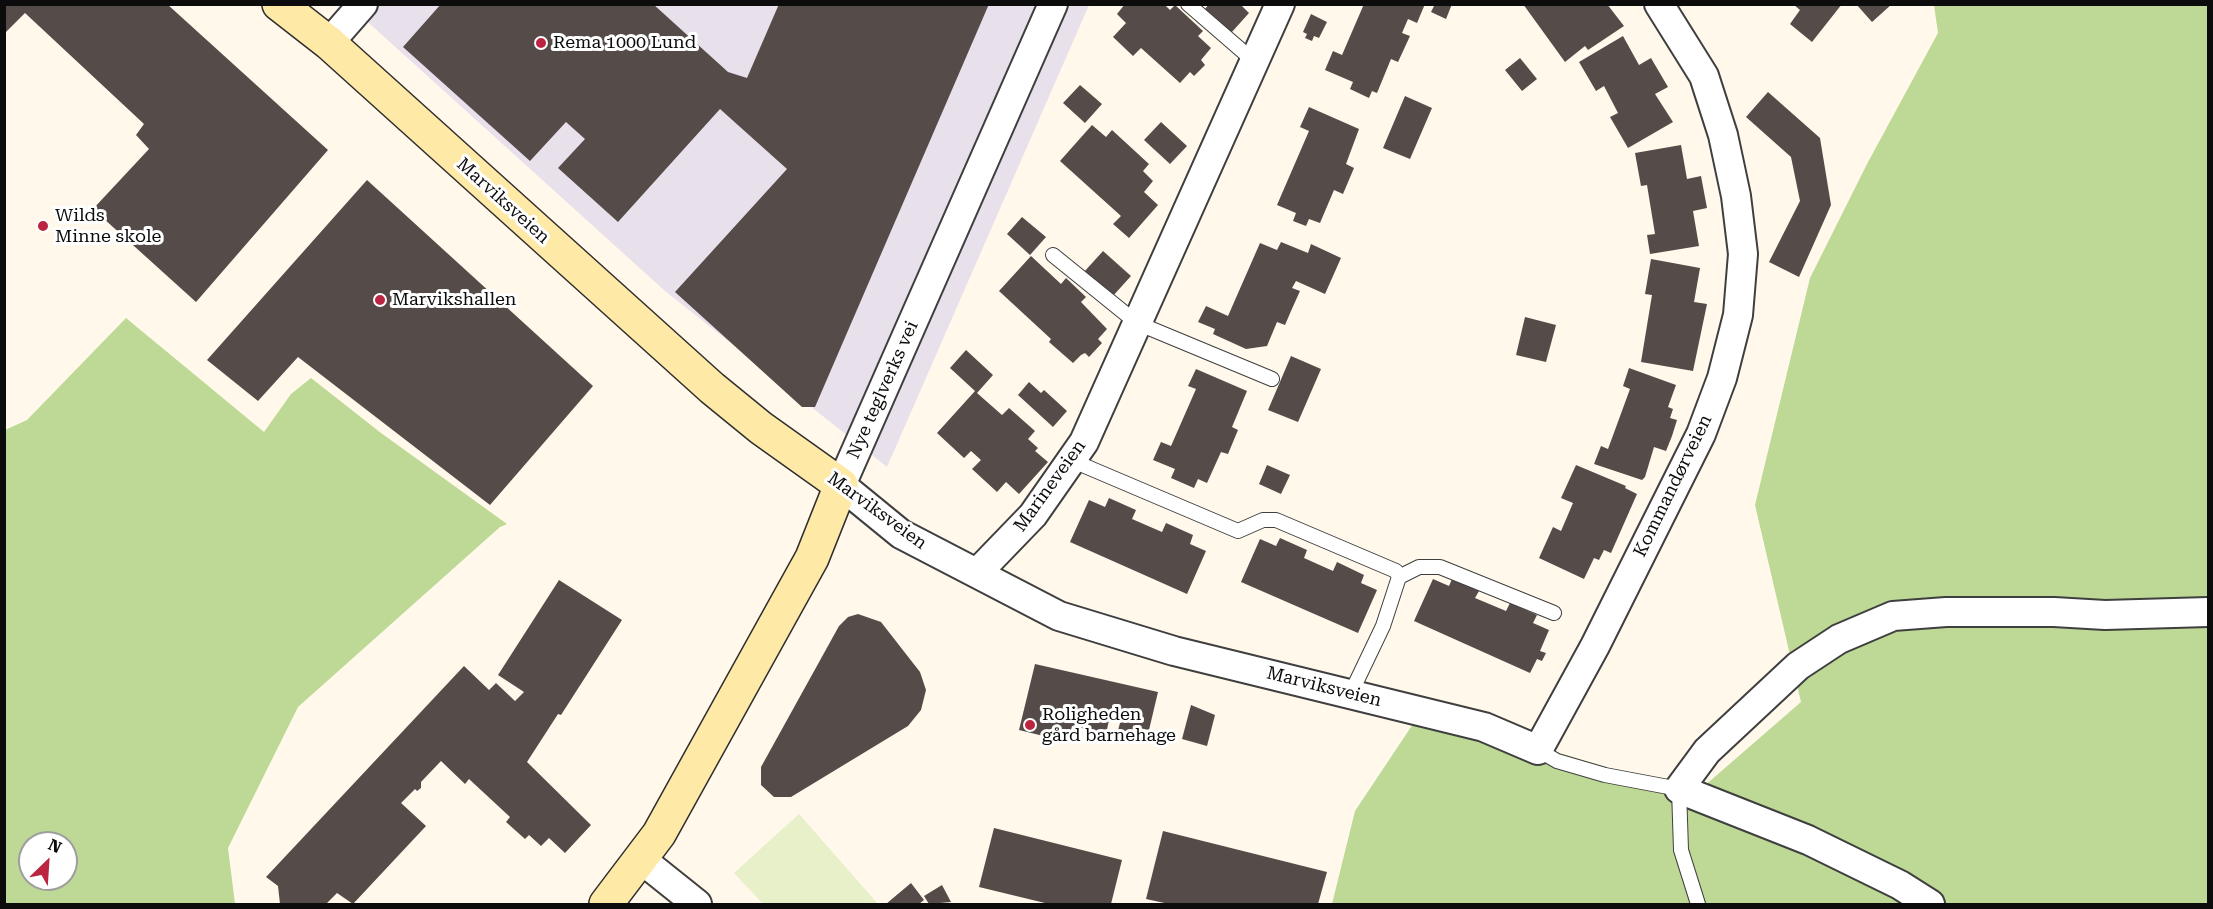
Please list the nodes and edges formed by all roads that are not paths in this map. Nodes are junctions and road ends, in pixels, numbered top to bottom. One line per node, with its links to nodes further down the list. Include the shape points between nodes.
1 (279, 4): 7 (street, Marviksveien)
2 (363, 4): 7 (street)
3 (1053, 4): 13 (street, Nye teglverks vei)
4 (1188, 4): 8 (lane)
5 (1280, 4): 8 (street, Marineveien)
6 (1659, 4): 19 (street, Kommandørveien, via 1704,76 1723,135 1743,254 1738,315 1722,378 1683,473 1596,646)
7 (329, 43): 13 (street, Marviksveien, via 712,388)
8 (1255, 62): 10 (street, Marineveien)
9 (1053, 255): 10 (lane)
10 (1137, 323): 11 (lane); 12 (street, Marineveien, via 1123,361)
11 (1272, 379)
12 (1073, 461): 14 (street, Marineveien, via 1033,515); 15 (lane, via 1238,531 1263,520 1276,520 1360,554 1396,571)
13 (841, 485): 14 (street, Marviksveien, via 901,534); 21 (street, Nye teglverks vei, via 812,558)
14 (977, 573): 18 (street, Marviksveien, via 1024,600 1079,623 1174,651)
15 (1399, 577): 17 (lane, via 1419,567 1440,567); 18 (lane, via 1383,626)
16 (2208, 612): 20 (street, via 1946,612 1893,616 1839,639 1798,666 1707,751)
17 (1554, 613)
18 (1351, 693): 19 (street, Marviksveien, via 1484,728)
19 (1538, 750): 20 (lane, Marviksveien, via 1557,761 1605,775)
20 (1679, 789): 24 (lane, via 1681,850); 25 (street, via 1808,840)
21 (642, 860): 22 (street, Nye teglverks vei); 23 (street)
22 (606, 904)
23 (694, 904)
24 (1698, 904)
25 (1930, 904)

